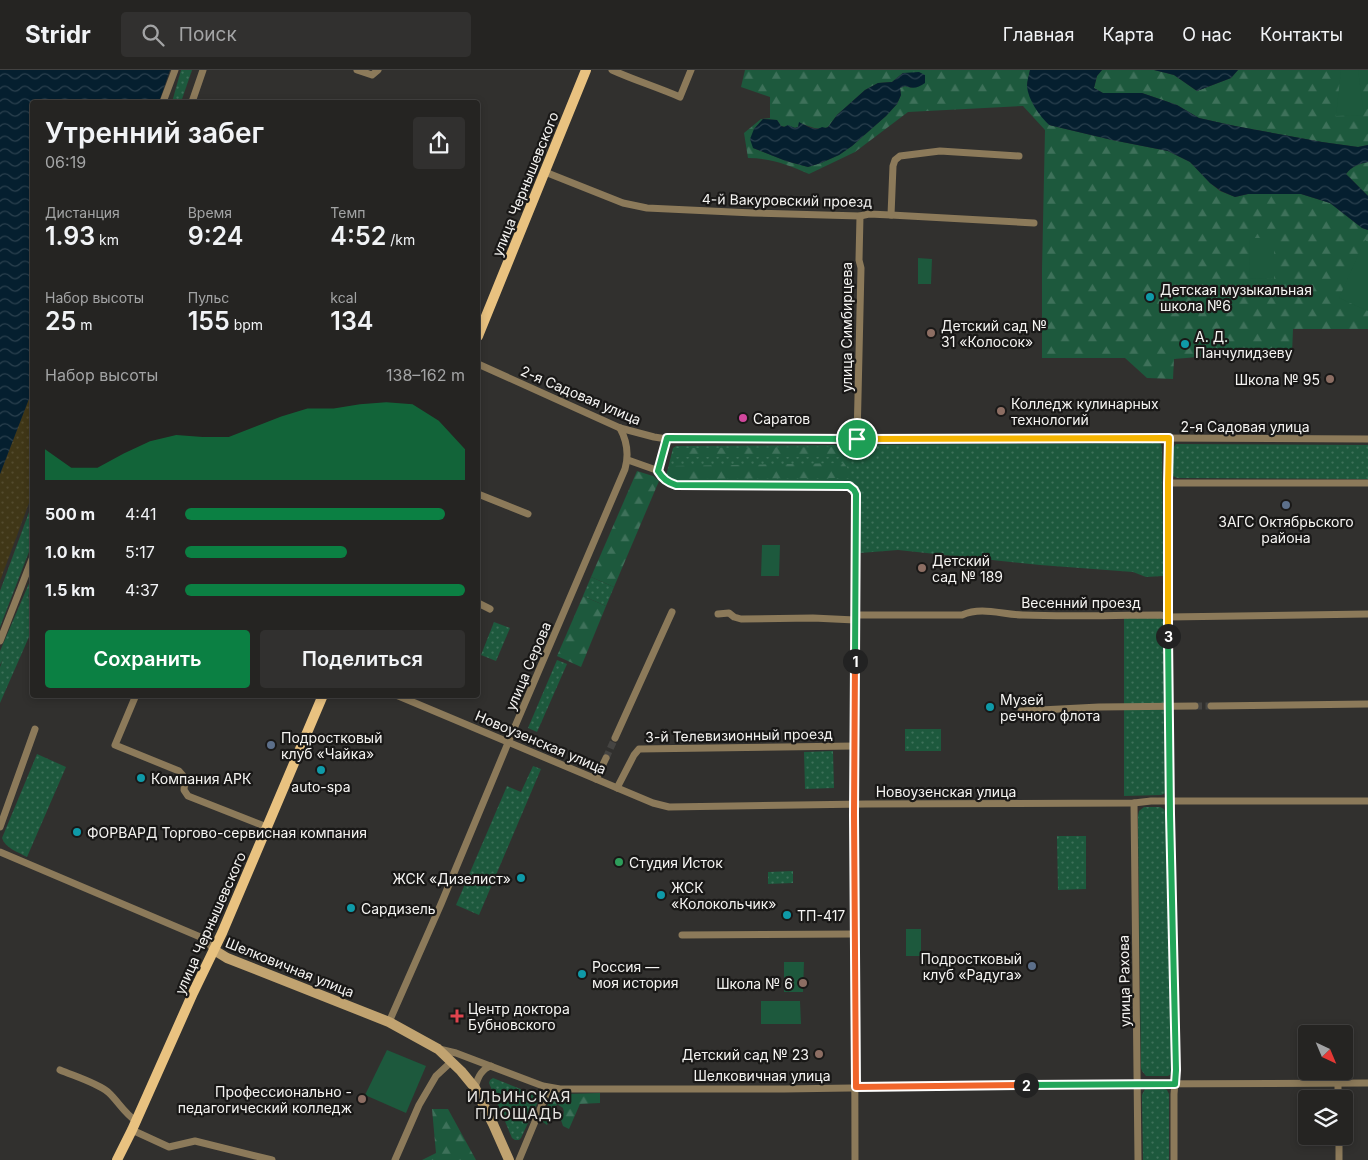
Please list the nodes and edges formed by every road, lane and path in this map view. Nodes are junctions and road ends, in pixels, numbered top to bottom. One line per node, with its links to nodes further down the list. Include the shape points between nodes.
1 (175, 70): 8 (street)
2 (204, 70): 9 (street)
3 (357, 70): 4 (street, via 372,74)
4 (378, 70)
5 (586, 70): 11 (main road, улица Чернышевского)
6 (612, 70): 7 (street, via 680,97)
7 (691, 70)
8 (164, 100)
9 (193, 100)
10 (1019, 156): 12 (street, via 940,151 900,156 893,166)
11 (545, 172): 13 (street, 4-й Вакуровский проезд, via 647,208); 15 (main road, улица Чернышевского)
12 (891, 215): 13 (street, 4-й Вакуровский проезд); 14 (street, 4-й Вакуровский проезд)
13 (860, 216): 20 (street, улица Симбирцева)
14 (1034, 223)
15 (480, 331)
16 (480, 365): 17 (street, 2-я Садовая улица)
17 (620, 428): 18 (street, 2-я Садовая улица); 22 (street, улица Серова, via 625,437)
18 (667, 438): 20 (street, 2-я Садовая улица); 23 (street)
19 (1169, 438): 20 (street, 2-я Садовая улица); 21 (street, 2-я Садовая улица); 24 (street)
20 (857, 439)
21 (1368, 439)
22 (628, 460): 23 (street); 47 (street, улица Серова)
23 (658, 471): 35 (street, via 668,482 676,485 849,486 856,494)
24 (1168, 483): 25 (street); 34 (street)
25 (1368, 483)
26 (480, 495): 27 (street)
27 (528, 514)
28 (30, 564): 36 (street)
29 (480, 605): 30 (street)
30 (490, 609)
31 (672, 612): 46 (street)
32 (718, 614): 35 (street, Весенний проезд, via 728,613 740,619)
33 (1368, 614): 34 (street, Весенний проезд)
34 (1168, 617): 35 (street, Весенний проезд, via 970,612 962,615); 43 (street)
35 (855, 618): 48 (street)
36 (0, 641)
37 (135, 698): 57 (street, via 115,746 179,771 185,778 184,790 188,796)
38 (322, 698): 57 (main road, улица Чернышевского)
39 (403, 698): 47 (street, Новоузенская улица)
40 (1368, 704): 42 (street)
41 (1195, 706): 43 (street)
42 (1210, 706)
43 (1169, 707): 44 (street); 52 (street)
44 (1021, 711)
45 (35, 729): 56 (street)
46 (615, 738)
47 (509, 742): 50 (street, Новоузенская улица); 62 (street, улица Серова)
48 (854, 746): 51 (street, 3-й Телевизионный проезд, via 640,750 634,755); 55 (street)
49 (606, 758): 50 (street)
50 (596, 779): 51 (street, Новоузенская улица)
51 (618, 788): 55 (street, Новоузенская улица, via 669,807)
52 (1170, 801): 53 (street, Новоузенская улица); 54 (street, Новоузенская улица); 70 (street)
53 (1368, 801)
54 (1134, 802): 55 (street, Новоузенская улица); 69 (street, улица Рахова)
55 (854, 804): 59 (street)
56 (0, 827)
57 (267, 827): 61 (main road, улица Чернышевского)
58 (0, 852): 61 (street, Шелковичная улица, via 205,939)
59 (855, 934): 60 (street); 71 (street)
60 (682, 935)
61 (214, 950): 62 (street, Шелковичная улица, via 232,961); 75 (main road, улица Чернышевского)
62 (389, 1022): 63 (street, Шелковичная улица)
63 (438, 1049): 64 (street); 65 (street, Шелковичная улица)
64 (451, 1062): 72 (street); 79 (street, via 436,1076 419,1105)
65 (491, 1066): 72 (street, via 481,1072); 73 (street, Шелковичная улица)
66 (60, 1070): 75 (street, via 108,1092)
67 (1338, 1083): 68 (street, Шелковичная улица); 70 (street, Шелковичная улица); 74 (street)
68 (1368, 1083)
69 (1137, 1084): 70 (street, Шелковичная улица); 71 (street, Шелковичная улица); 83 (street, улица Рахова)
70 (1175, 1084): 84 (street)
71 (856, 1087): 73 (street, Шелковичная улица); 82 (street)
72 (475, 1088): 80 (street)
73 (549, 1088): 81 (street)
74 (1338, 1090)
75 (134, 1125): 77 (main road, улица Чернышевского); 78 (street, via 169,1147 195,1141)
76 (1339, 1145): 85 (street)
77 (117, 1160)
78 (272, 1160)
79 (395, 1160)
80 (509, 1160)
81 (518, 1160)
82 (855, 1160)
83 (1138, 1160)
84 (1174, 1160)
85 (1339, 1160)

